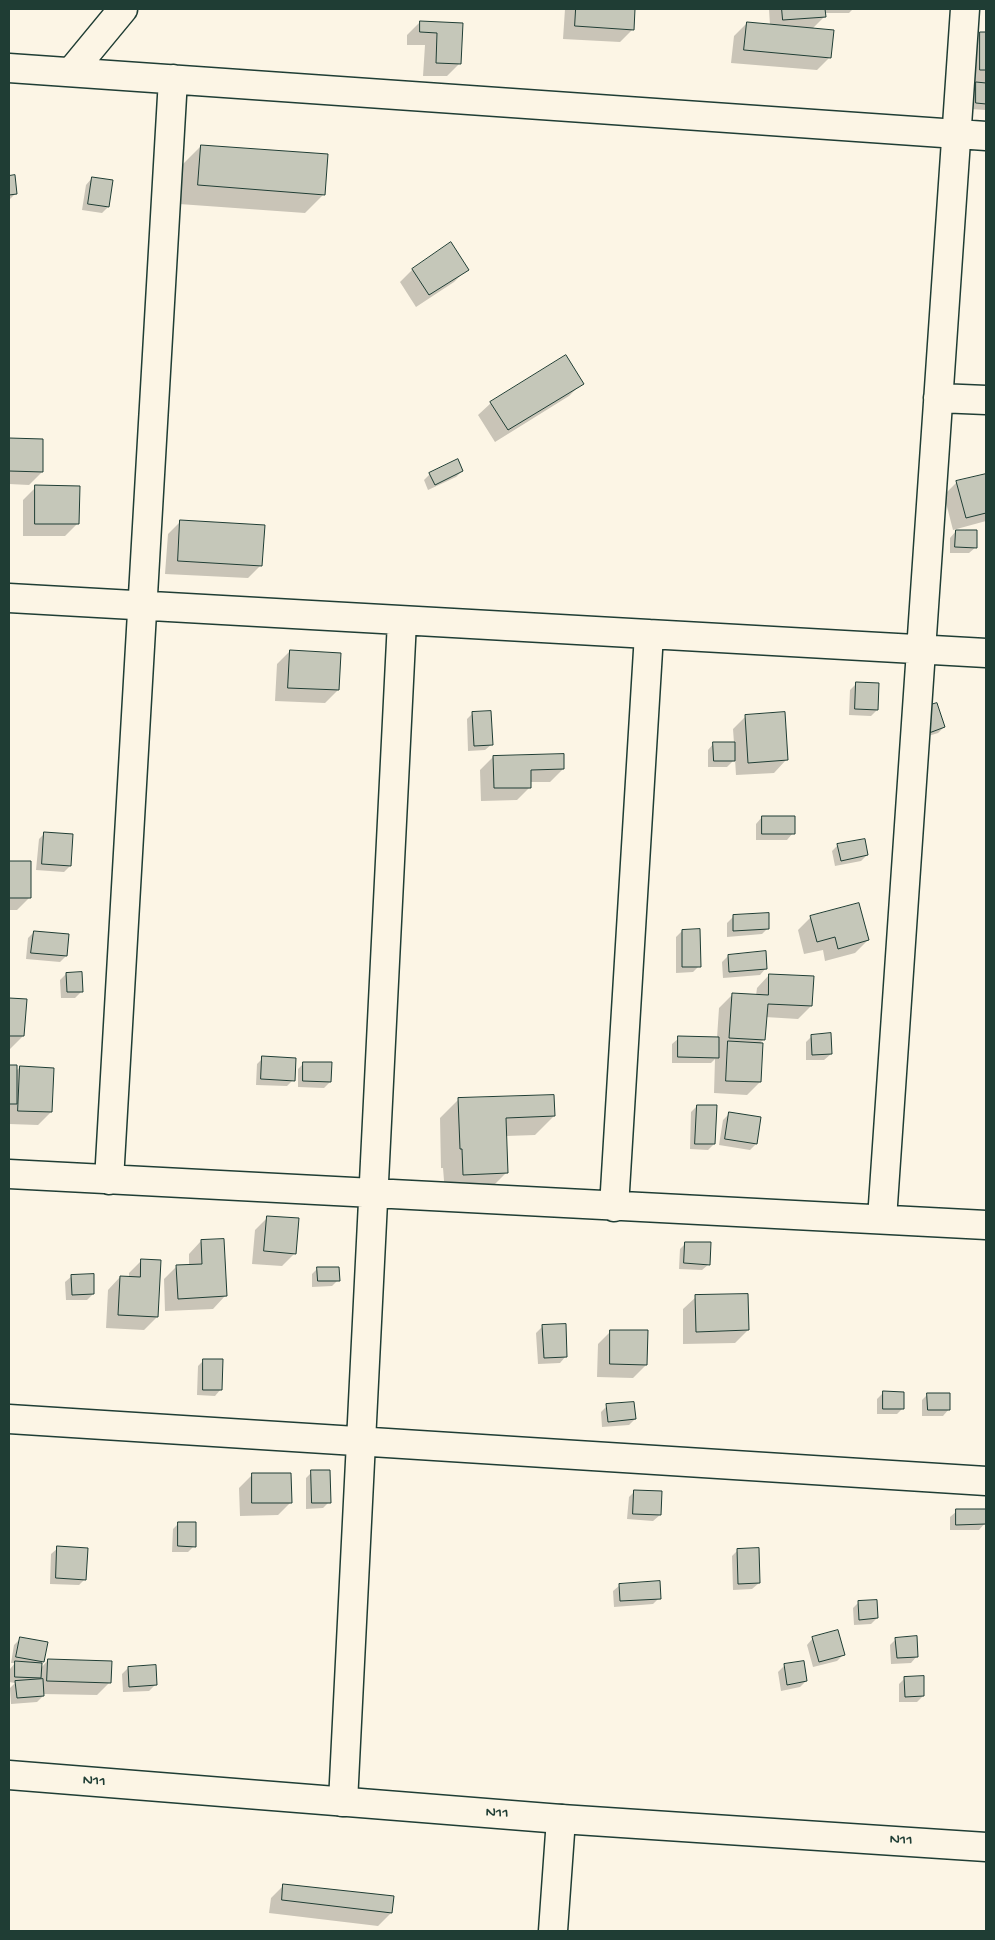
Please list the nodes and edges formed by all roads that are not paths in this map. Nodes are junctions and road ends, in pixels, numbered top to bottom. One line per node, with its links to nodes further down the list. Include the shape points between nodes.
1 (123, 9): 4 (street)
2 (965, 9): 6 (street)
3 (9, 68): 4 (street)
4 (71, 72): 5 (street)
5 (173, 79): 6 (street); 11 (street)
6 (956, 135): 7 (street); 8 (street)
7 (986, 136)
8 (938, 398): 9 (street); 14 (street)
9 (986, 400)
10 (9, 598): 11 (street)
11 (142, 606): 12 (street); 17 (street)
12 (402, 621): 13 (street); 18 (street)
13 (649, 634): 14 (street); 19 (street)
14 (921, 649): 15 (street); 20 (street)
15 (986, 653)
16 (9, 1174): 17 (street)
17 (109, 1180): 18 (street)
18 (374, 1194): 19 (street); 23 (street)
19 (614, 1207): 20 (street)
20 (882, 1219): 21 (street)
21 (986, 1225)
22 (9, 1419): 23 (street)
23 (361, 1440): 24 (street); 26 (street)
24 (986, 1481)
25 (9, 1775): 26 (street, N11)
26 (343, 1802): 27 (street, N11)
27 (561, 1819): 28 (street, N11); 29 (street)
28 (986, 1847)
29 (552, 1931)

